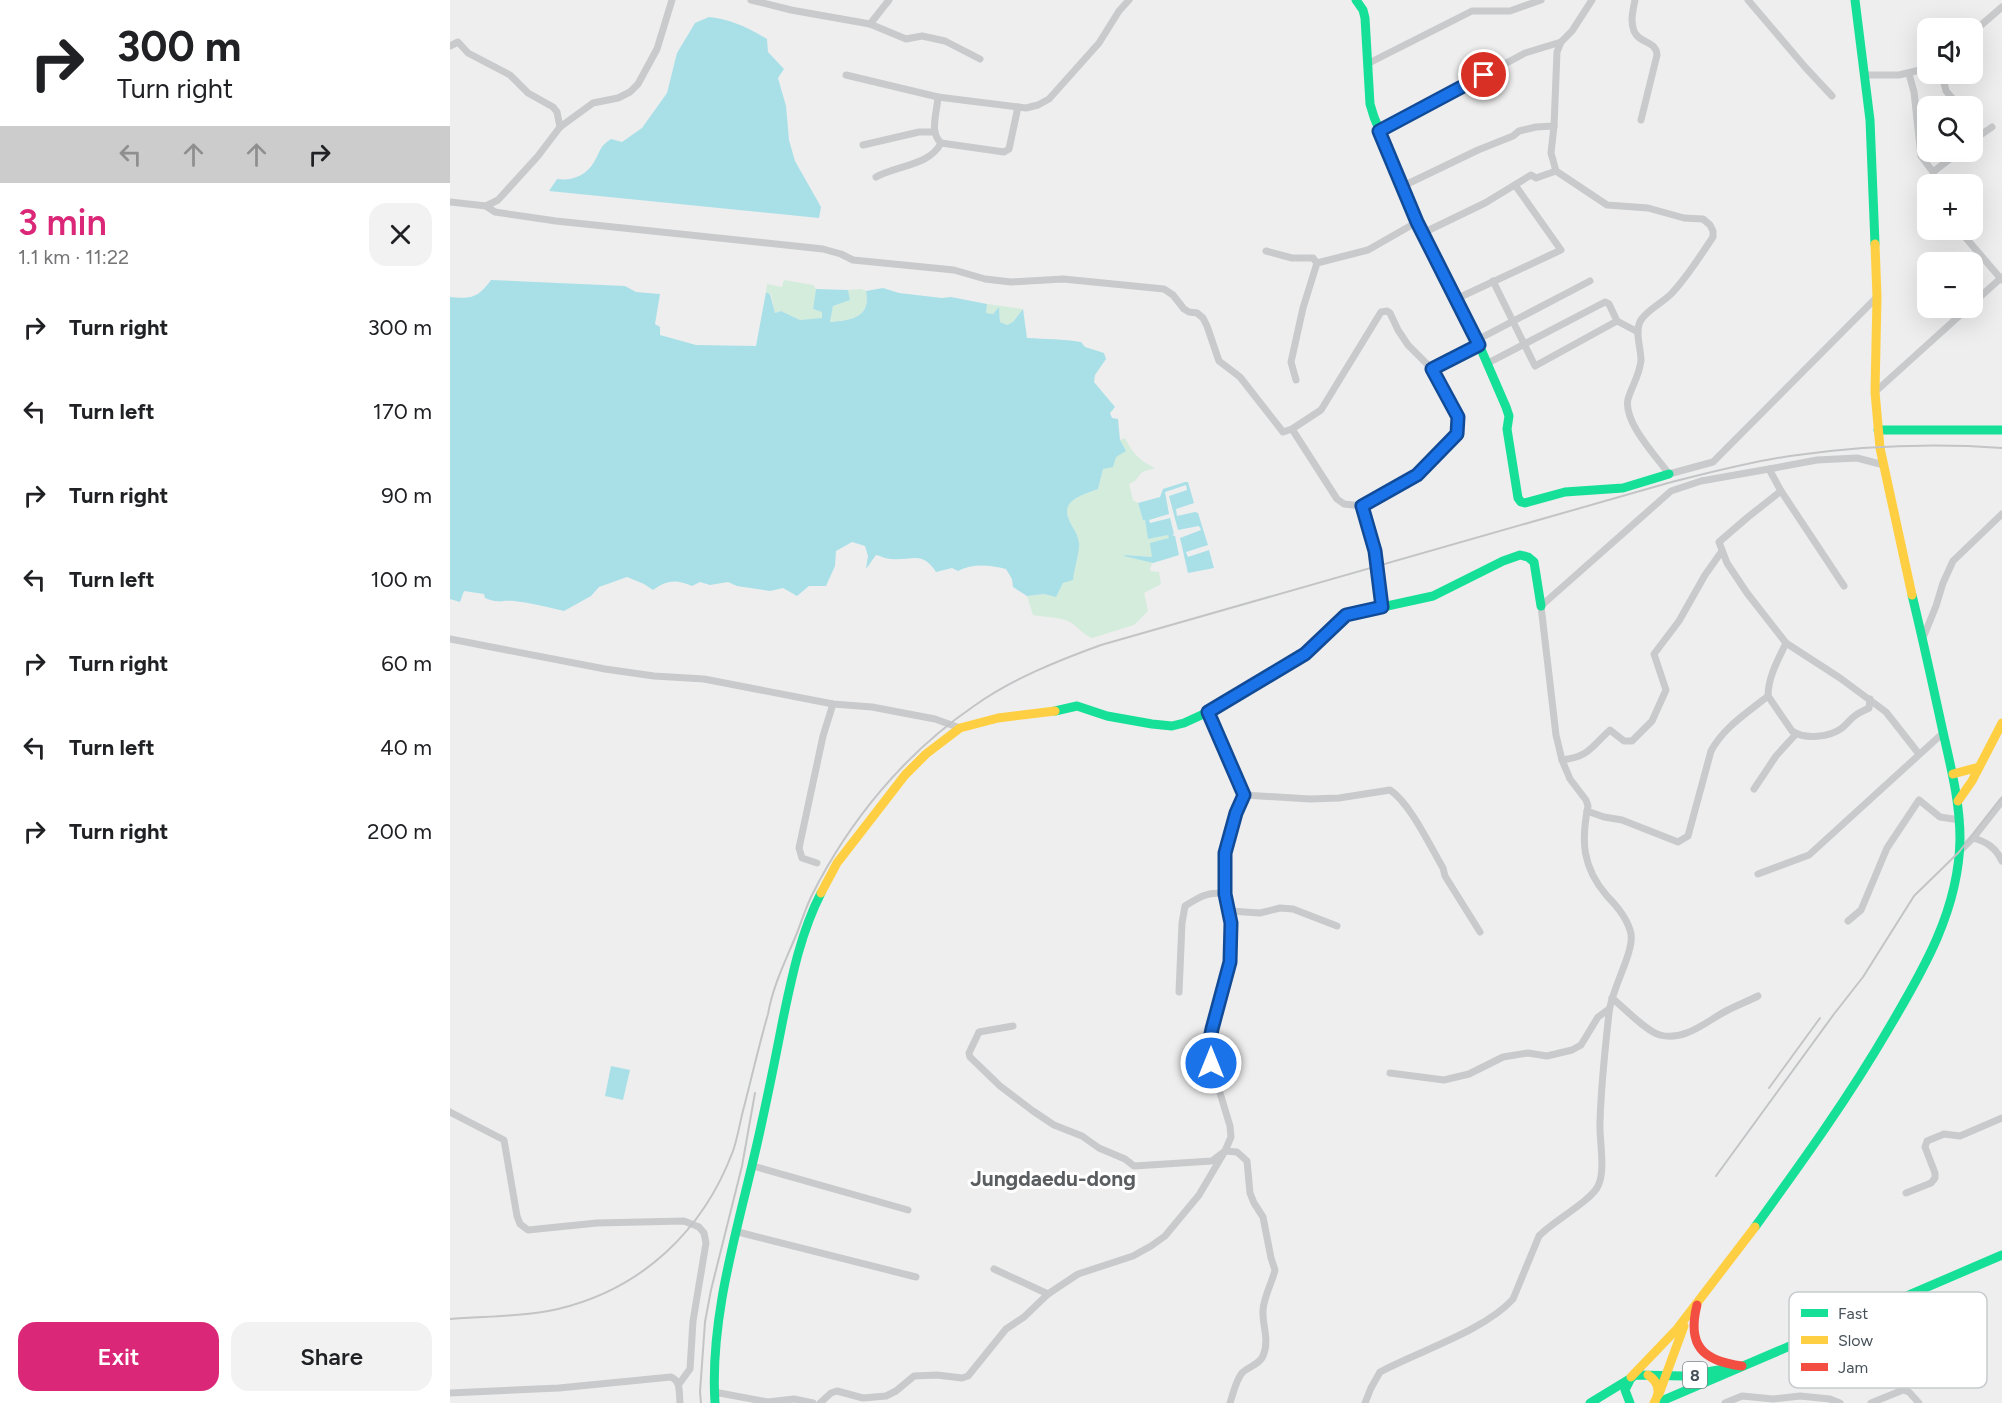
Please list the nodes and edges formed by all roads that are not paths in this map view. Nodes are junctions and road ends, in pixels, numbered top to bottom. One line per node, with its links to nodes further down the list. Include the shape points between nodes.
1 (672, 0): 28 (street, via 657,49 638,84 618,98 593,103)
2 (752, 0): 13 (street)
3 (889, 0): 13 (street)
4 (1129, 0): 24 (street, via 1099,43 1049,99)
5 (1356, 0): 17 (street, via 1365,18)
6 (1541, 0): 17 (street, via 1510,11 1472,11)
7 (1592, 0): 14 (street)
8 (1635, 0): 25 (street, via 1633,29 1638,37 1654,45 1657,55)
9 (1748, 0): 22 (street)
10 (1855, 0): 21 (street)
11 (2002, 7): 12 (street)
12 (1983, 23)
13 (870, 24): 16 (street, via 906,39 922,36 945,41)
14 (1561, 42): 26 (street, via 1557,52); 29 (street, via 1525,53)
15 (450, 46): 28 (street, via 458,42 468,53 510,75 528,93 553,107)
16 (980, 59)
17 (1369, 63): 29 (street, via 1370,104)
18 (1917, 71): 19 (street)
19 (1909, 74): 21 (street); 36 (street, via 1921,156)
20 (846, 75): 23 (street)
21 (1865, 75): 51 (street)
22 (1832, 96)
23 (938, 98): 24 (street); 30 (street)
24 (1018, 107): 32 (street, via 1009,149 1004,152)
25 (1641, 120)
26 (1554, 126): 35 (street, via 1551,153); 39 (street, via 1519,131)
27 (1992, 127): 31 (street)
28 (560, 128): 41 (street, via 498,200)
29 (1379, 131): 39 (street)
30 (934, 132): 32 (street); 33 (street)
31 (1983, 133)
32 (941, 143): 37 (street, via 929,158)
33 (863, 146)
34 (1946, 162): 36 (street)
35 (1556, 171): 38 (street, via 1536,178 1532,175); 56 (street, via 1606,205 1648,208 1703,219 1710,225 1713,237 1672,293 1641,320)
36 (1933, 172)
37 (876, 177)
38 (1515, 185): 43 (street); 48 (street, via 1561,250)
39 (1401, 187): 42 (street)
40 (450, 202): 41 (street)
41 (486, 206): 63 (street, via 495,213 556,221 823,249 852,260 954,270 985,279 1063,279 1164,289 1184,309 1203,318 1219,361 1240,377 1283,432)
42 (1417, 222): 43 (street); 46 (street, via 1368,250)
43 (1423, 233): 52 (street)
44 (1968, 240): 47 (street)
45 (1266, 251): 46 (street, via 1292,258 1313,258)
46 (1317, 263): 61 (street, via 1291,362)
47 (2002, 278): 50 (street)
48 (1493, 281): 52 (street); 54 (street)
49 (1590, 281): 54 (street)
50 (1983, 294)
51 (1877, 297): 62 (street); 68 (street, via 1713,462)
52 (1456, 299): 57 (street)
53 (1957, 318): 62 (street)
54 (1512, 321): 57 (street); 58 (street)
55 (1617, 321): 56 (street); 58 (street, via 1605,302); 58 (street, via 1535,366)
56 (1638, 332): 68 (street, via 1640,367 1628,410 1633,425)
57 (1478, 342): 59 (street); 60 (street)
58 (1524, 345): 59 (street)
59 (1488, 363): 68 (street, via 1509,416 1507,429 1521,502 1564,492 1623,488)
60 (1432, 369): 63 (street, via 1408,345 1390,313 1381,312 1321,410); 70 (street, via 1458,417 1457,434 1417,475)
61 (1296, 380)
62 (1875, 392): 64 (street)
63 (1292, 429): 70 (street, via 1337,499)
64 (1878, 430): 65 (street); 66 (street)
65 (2002, 430)
66 (1884, 465): 67 (street, via 1857,458); 76 (street)
67 (1769, 469): 69 (street); 74 (street, via 1671,491)
68 (1669, 474)
69 (1781, 491): 72 (street, via 1719,542); 73 (street)
70 (1362, 506): 75 (street, via 1375,551)
71 (2002, 514): 76 (street, via 1953,561)
72 (1722, 550): 78 (street, via 1747,593); 88 (street, via 1654,654 1666,690 1652,721 1632,741 1624,741 1611,730 1587,754)
73 (1844, 586)
74 (1541, 606): 75 (street, via 1534,562 1520,555 1433,596); 88 (street)
75 (1382, 607): 82 (street, via 1346,615 1305,654)
76 (1923, 638): 85 (street)
77 (450, 639): 81 (street, via 605,669 704,679)
78 (1786, 643): 79 (street); 80 (street)
79 (1768, 696): 86 (street); 95 (street, via 1727,729 1711,751 1688,836 1683,841)
80 (1870, 699): 86 (street, via 1869,708 1841,729 1821,736); 87 (street, via 1886,712)
81 (834, 704): 84 (street, via 872,707); 100 (street, via 823,736 799,848 801,858)
82 (1208, 712): 84 (street, via 1172,726 1116,718 1077,706); 92 (street)
83 (2002, 723): 89 (street)
84 (960, 728): 116 (street, via 905,775 837,863 816,903 792,975)
85 (1943, 733): 87 (street); 90 (street)
86 (1796, 734): 91 (street)
87 (1919, 754): 101 (street, via 1809,855)
88 (1562, 759): 95 (street, via 1570,779 1586,800)
89 (1979, 767): 90 (street); 93 (street)
90 (1953, 774): 93 (street)
91 (1754, 789)
92 (1244, 795): 102 (street, via 1225,853); 106 (street, via 1310,800 1390,790 1398,795 1417,824)
93 (1958, 801): 96 (street)
94 (2002, 801): 97 (street)
95 (1587, 811): 109 (street, via 1583,847 1589,866 1631,934 1631,947)
96 (1960, 820): 98 (street); 104 (street, via 1940,817 1919,800 1887,848 1861,910)
97 (1973, 838): 98 (street); 99 (street, via 1998,851)
98 (1959, 852): 125 (street, via 1951,901 1934,945 1884,1037 1808,1155)
99 (2002, 861)
100 (817, 863)
101 (1758, 874)
102 (1225, 894): 103 (street); 107 (street, via 1203,895 1185,906)
103 (1229, 911): 105 (street, via 1293,909); 115 (street, via 1230,962 1209,1044 1230,1126 1231,1137)
104 (1848, 921)
105 (1337, 926)
106 (1480, 932)
107 (1179, 992)
108 (1758, 996): 109 (street, via 1696,1029 1668,1036 1658,1035)
109 (1612, 998): 110 (street)
110 (1609, 1009): 112 (street, via 1598,1017 1581,1045 1572,1050 1547,1056 1528,1053 1503,1057 1469,1074 1444,1080); 141 (street, via 1597,1189 1539,1236 1513,1299 1506,1306 1488,1320 1380,1372)
111 (1013, 1026): 115 (street, via 979,1032 970,1057 1000,1086 1054,1125 1134,1166 1212,1161)
112 (1390, 1073)
113 (450, 1112): 132 (street, via 504,1140 517,1216 528,1230 597,1223 684,1221 699,1227 706,1243 693,1321 690,1369)
114 (2002, 1118): 117 (street, via 1960,1136 1944,1134 1927,1141 1925,1147 1935,1178)
115 (1225, 1151): 124 (street, via 1199,1195 1165,1236 1133,1256 1078,1274); 140 (street, via 1237,1152 1247,1161 1250,1193 1263,1217 1275,1270 1263,1311 1266,1348 1256,1365 1241,1374)
116 (753, 1166): 118 (street); 119 (street)
117 (1906, 1193)
118 (908, 1210)
119 (738, 1232): 122 (street); 133 (street, via 719,1316)
120 (2002, 1255): 123 (street, 8)
121 (994, 1269): 124 (street)
122 (916, 1277)
123 (1916, 1292)
124 (1048, 1294): 139 (street, via 1006,1329 968,1376 914,1376 886,1396 863,1398 837,1391)
125 (1697, 1303): 126 (street); 128 (street, via 1693,1328 1700,1349 1718,1362)
126 (1688, 1315): 130 (street); 131 (street)
127 (1789, 1346): 128 (street, 8)
128 (1743, 1366): 130 (street, 8); 135 (street, 8)
129 (1647, 1375): 130 (street, 8); 131 (street); 135 (street, via 1656,1382)
130 (1664, 1377): 135 (street)
131 (1631, 1378): 142 (street); 143 (street, via 1625,1386)
132 (679, 1384): 134 (street, via 671,1377); 136 (street)
133 (714, 1392): 137 (street); 138 (street, via 768,1402 794,1399)
134 (450, 1393)
135 (1657, 1400)
136 (680, 1403)
137 (715, 1403)
138 (813, 1403)
139 (820, 1403)
140 (1230, 1403)
141 (1365, 1403)
142 (1590, 1403)
143 (1630, 1403)
144 (1725, 1403): 145 (street, via 1742,1396 1800,1396)
145 (1840, 1403)
146 (1871, 1403): 147 (street, via 1903,1390)
147 (1919, 1403)

